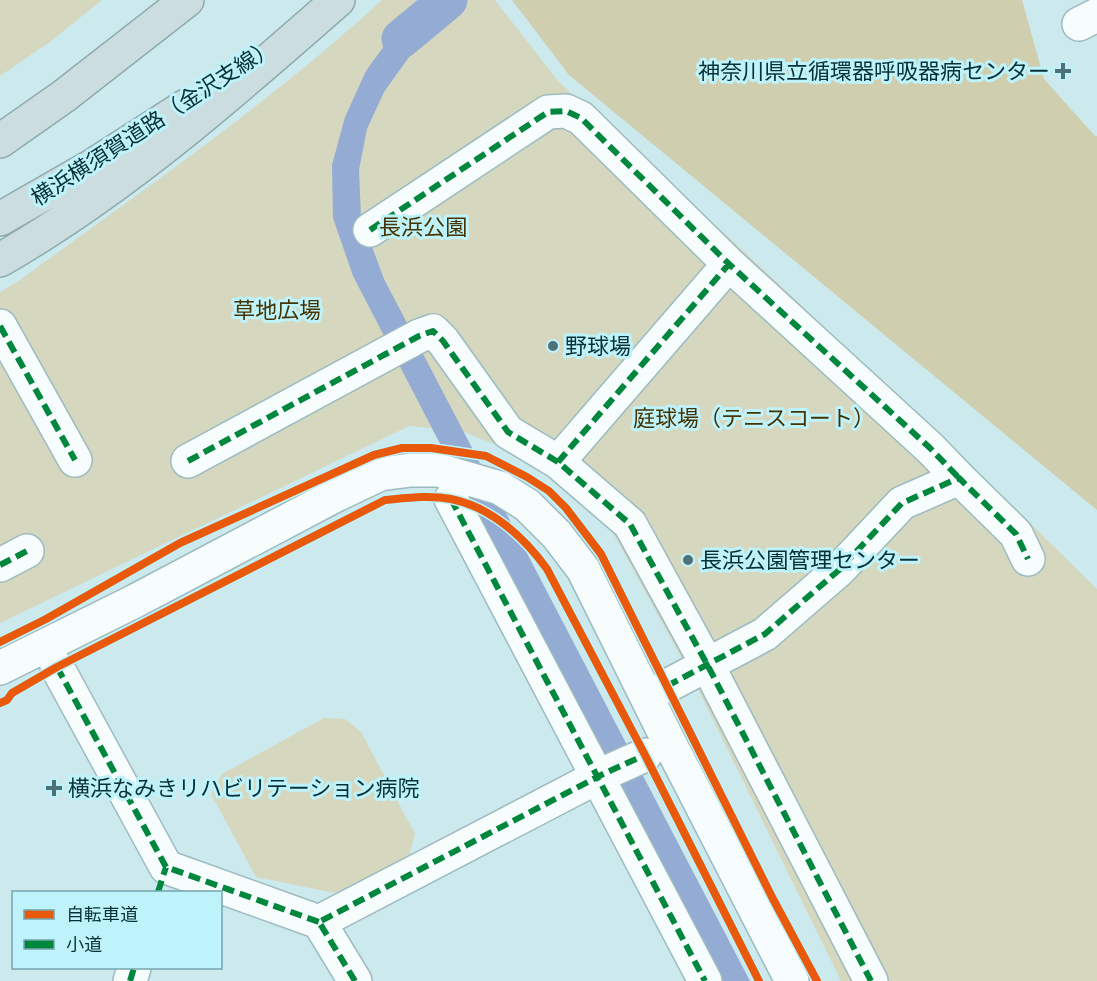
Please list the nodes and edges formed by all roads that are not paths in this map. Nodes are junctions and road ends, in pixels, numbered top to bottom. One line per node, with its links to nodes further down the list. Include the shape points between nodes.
1 (166, 0): 4 (highway)
2 (187, 0): 5 (highway)
3 (336, 0): 6 (highway, 横浜横須賀道路（金沢支線）, via 225,81 94,165); 8 (highway, via 185,132 101,195)
4 (0, 113)
5 (0, 141)
6 (0, 219)
7 (370, 230): 9 (street, via 548,112 566,111 581,118)
8 (0, 260)
9 (729, 264): 13 (street); 14 (street)
10 (0, 327): 11 (street)
11 (75, 460)
12 (188, 462): 13 (street, via 419,335 434,331 508,432)
13 (558, 462): 17 (street, via 630,524)
14 (959, 478): 16 (street, via 1016,534); 17 (street, via 902,504 838,570 765,634)
15 (444, 485): 19 (street, via 411,470 380,474); 22 (street); 29 (street, via 500,488 527,505 583,568)
16 (1028, 559)
17 (708, 666): 20 (street); 30 (street)
18 (57, 667): 23 (street)
19 (0, 668)
20 (667, 686)
21 (645, 755): 22 (street)
22 (601, 775): 26 (street); 28 (street)
23 (162, 880): 24 (street)
24 (203, 891)
25 (222, 896): 26 (street)
26 (319, 922): 27 (street)
27 (355, 981)
28 (705, 981)
29 (792, 981)
30 (871, 981)

